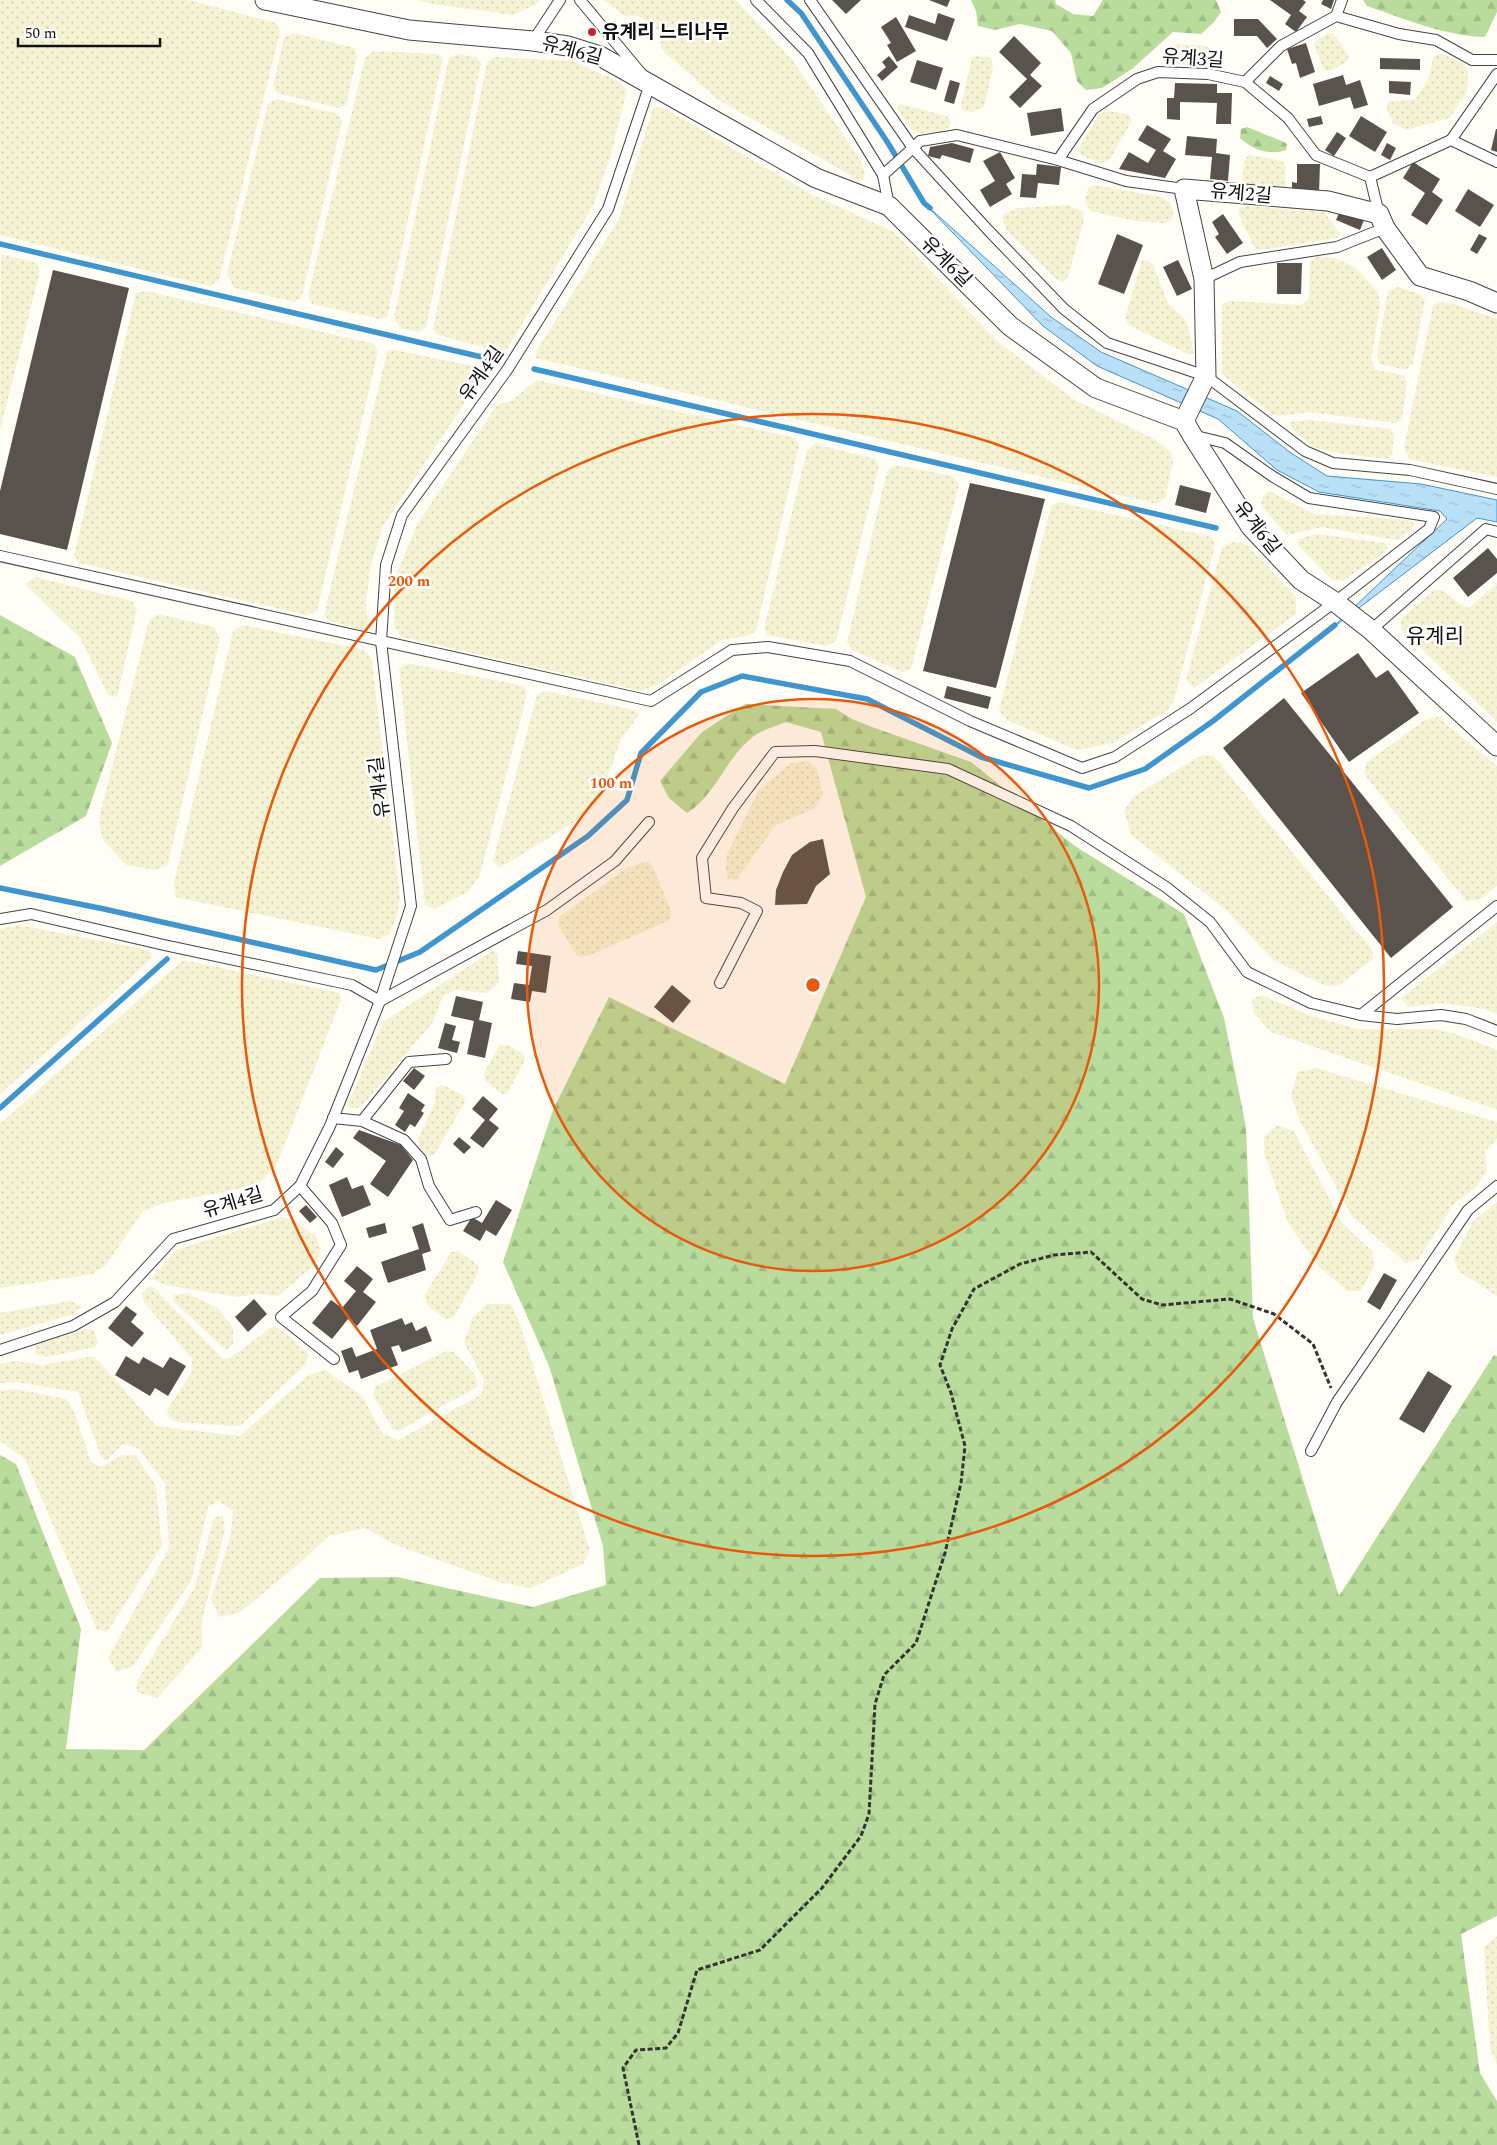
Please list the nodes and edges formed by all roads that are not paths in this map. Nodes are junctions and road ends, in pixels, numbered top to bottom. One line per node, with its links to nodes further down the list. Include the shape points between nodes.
1 (266, 0): 8 (street, 유계6길, via 409,30)
2 (560, 0): 8 (lane)
3 (580, 0): 12 (lane)
4 (756, 0): 17 (lane, via 808,53)
5 (810, 0): 14 (lane)
6 (1342, 0): 7 (lane)
7 (1336, 16): 9 (lane, via 1399,34 1436,40 1472,60); 11 (lane, via 1281,46)
8 (533, 41): 12 (street, 유계6길, via 568,46 600,56)
9 (1497, 60)
10 (1497, 74): 13 (lane)
11 (1245, 82): 15 (lane, 유계3길, via 1208,74 1158,72 1137,79 1093,109); 18 (lane, 유계3길, via 1288,118 1316,155)
12 (650, 84): 20 (street, 유계6길, via 816,178); 31 (lane, 유계4길, via 608,209 507,370 402,515 386,565)
13 (1450, 140): 16 (lane); 18 (lane)
14 (914, 148): 15 (lane, via 920,140 957,135); 17 (lane); 24 (lane, via 1064,309 1107,343)
15 (1058, 160): 19 (lane, via 1126,181)
16 (1497, 162)
17 (883, 175): 20 (lane)
18 (1370, 178): 21 (lane)
19 (1184, 189): 21 (street, 유계2길, via 1328,201); 22 (street, 유계2길)
20 (889, 206): 25 (street, 유계6길, via 1010,326 1096,388)
21 (1382, 221): 22 (lane, via 1337,247 1240,262); 23 (street, via 1420,276)
22 (1204, 279): 24 (street, 유계2길)
23 (1497, 303)
24 (1206, 376): 25 (street, 유계2길); 26 (lane, via 1305,451 1333,463 1410,470)
25 (1188, 428): 29 (street, 유계6길, via 1251,527 1301,580); 29 (lane, via 1225,443 1309,498 1434,518 1429,529)
26 (1497, 489)
27 (1497, 532): 30 (lane, via 1486,529)
28 (0, 556): 31 (lane)
29 (1335, 602): 30 (street, 유계6길); 31 (lane, via 1190,708 1115,758 1082,768 970,721 850,661 768,647 732,650 651,701)
30 (1371, 630): 32 (street, 유계6길)
31 (381, 641): 37 (lane, 유계4길, via 411,906)
32 (1497, 746)
33 (649, 822): 37 (lane, via 615,861 547,910)
34 (1497, 906): 38 (lane)
35 (0, 919): 37 (lane, via 31,914 352,985)
36 (720, 983): 38 (lane, via 756,911 741,903 706,898 702,858 733,808 775,752 815,752 948,769 1071,826 1166,887 1210,922 1247,972 1311,1003)
37 (380, 1000): 41 (lane, 유계4길)
38 (1362, 1015): 39 (lane, via 1397,1019 1442,1015 1466,1019)
39 (1497, 1031)
40 (446, 1059): 42 (lane, via 409,1062)
41 (333, 1118): 42 (lane); 43 (lane, 유계4길)
42 (362, 1121): 45 (lane, via 404,1140 416,1152 429,1186 450,1220)
43 (300, 1186): 46 (lane, 유계4길, via 274,1210 173,1239 115,1302 73,1326); 47 (lane, via 332,1223 341,1245 312,1291 281,1317)
44 (1497, 1186): 48 (lane, via 1468,1210 1337,1402)
45 (476, 1212)
46 (0, 1350)
47 (334, 1359)
48 (1311, 1451)

